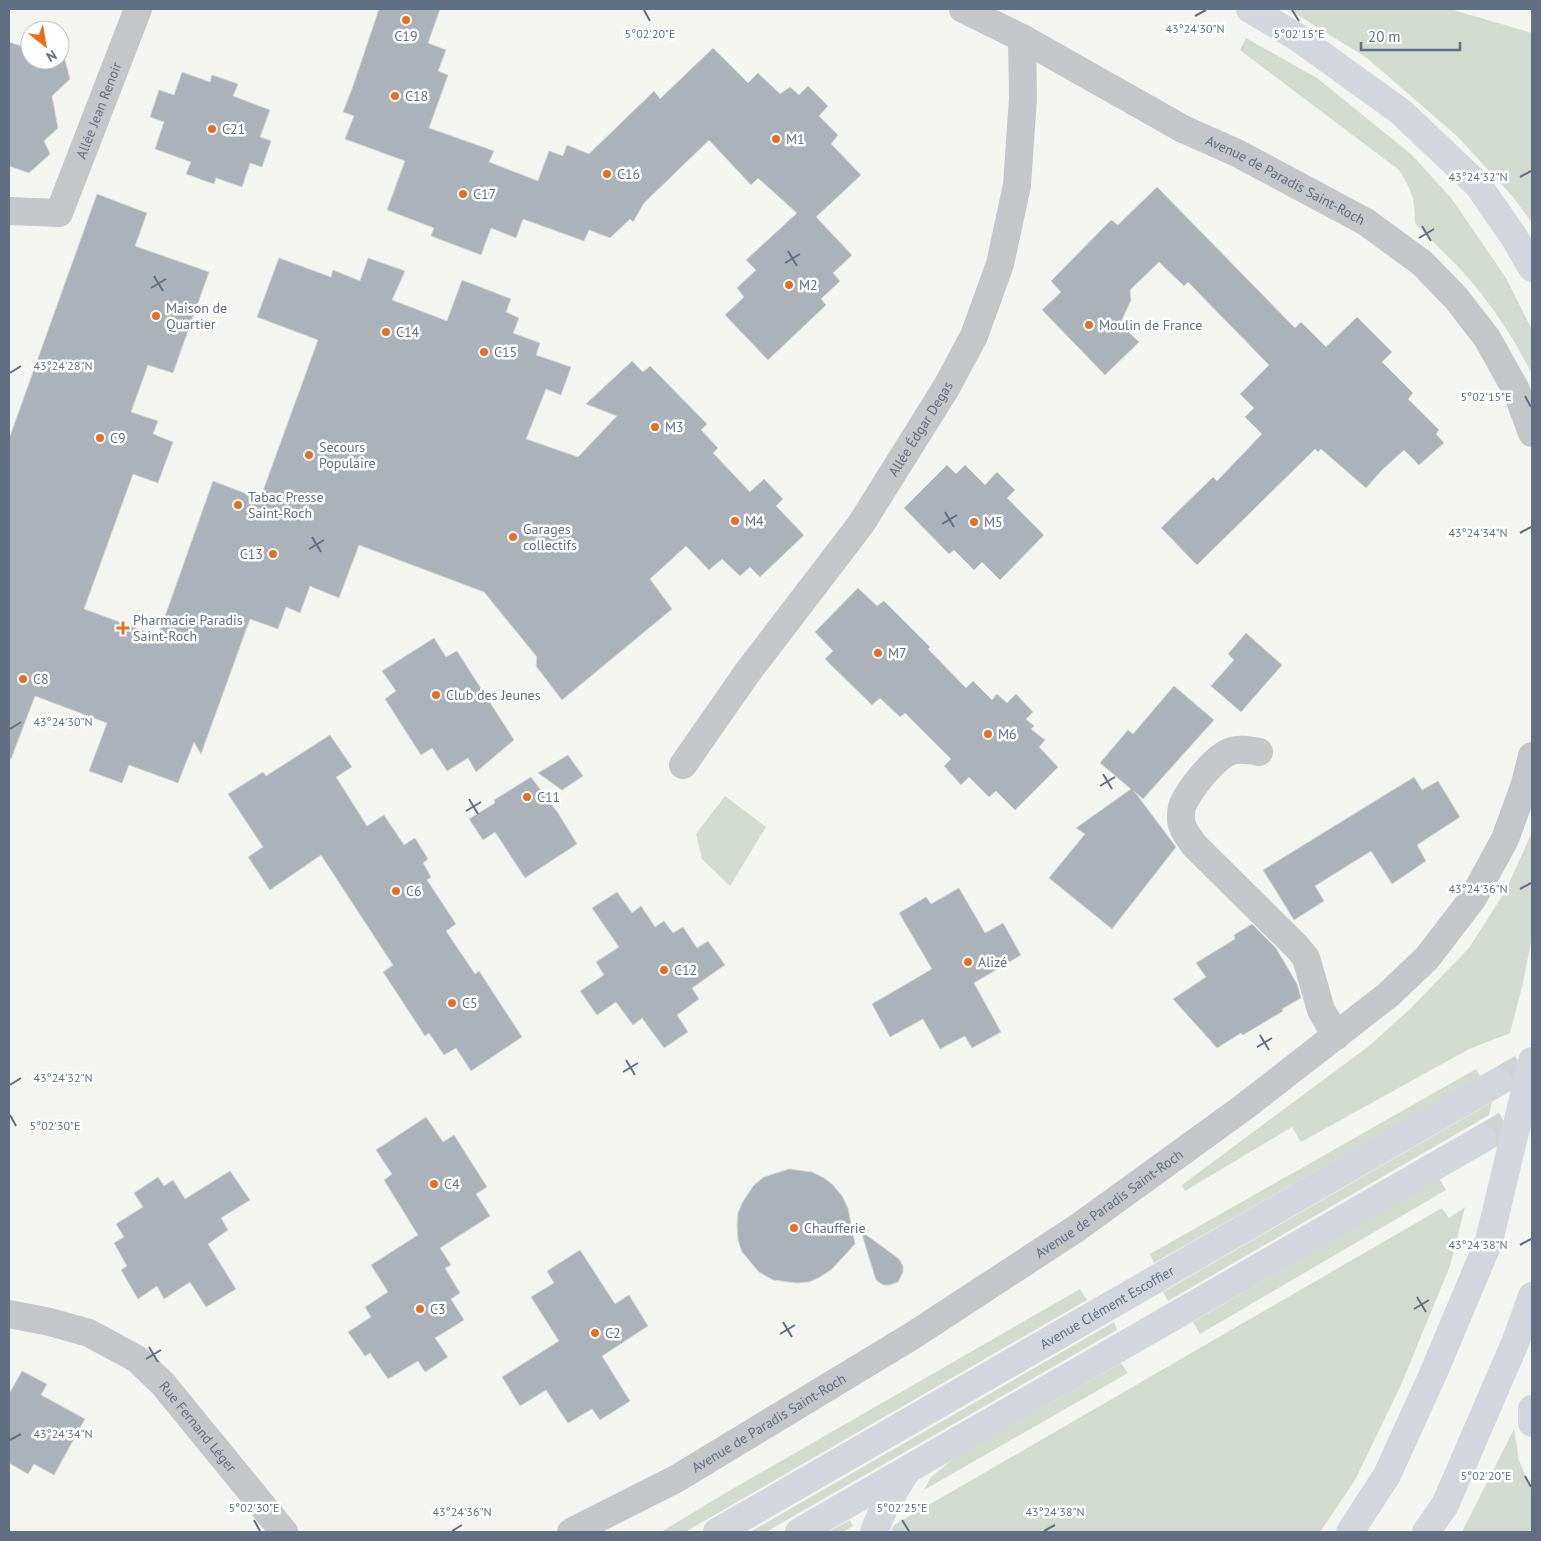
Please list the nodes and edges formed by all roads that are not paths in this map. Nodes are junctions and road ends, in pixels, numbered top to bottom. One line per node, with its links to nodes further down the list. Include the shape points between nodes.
1 (138, 9): 5 (street, Allée Jean Renoir, via 59,213)
2 (963, 9): 4 (street, Avenue de Paradis Saint-Roch)
3 (1250, 9): 6 (main road, via 1297,36 1401,112 1478,185)
4 (1022, 38): 7 (street, Avenue de Paradis Saint-Roch, via 1183,129 1237,153 1366,222 1422,263 1456,298 1487,338 1516,390); 10 (street, Allée Édgar Degas, via 1023,98 1017,185 1000,264 974,336 946,388 861,524 747,672)
5 (9, 211)
6 (1532, 268)
7 (1532, 433)
8 (1259, 752): 11 (street, via 1228,752 1216,761 1189,792 1182,806 1181,821 1195,846 1306,958 1321,1010)
9 (1532, 756): 11 (street, Avenue de Paradis Saint-Roch, via 1505,839 1473,898 1427,958 1388,995)
10 (683, 765)
11 (1336, 1036): 21 (street, Avenue de Paradis Saint-Roch, via 1077,1228 912,1336 676,1479)
12 (1532, 1061): 25 (main road, via 1489,1241 1434,1374 1387,1475)
13 (1498, 1082): 22 (main road, Avenue Clément Escoffier)
14 (1482, 1139): 19 (main road)
15 (1532, 1296): 26 (main road, via 1445,1504)
16 (9, 1314): 20 (street, Rue Fernand Léger, via 89,1333 137,1359 163,1384)
17 (1532, 1409): 18 (main road)
18 (1532, 1423)
19 (908, 1470): 23 (main road); 24 (main road, via 885,1506)
20 (284, 1532)
21 (571, 1532)
22 (717, 1532)
23 (799, 1532)
24 (874, 1532)
25 (1350, 1532)
26 (1426, 1532)

